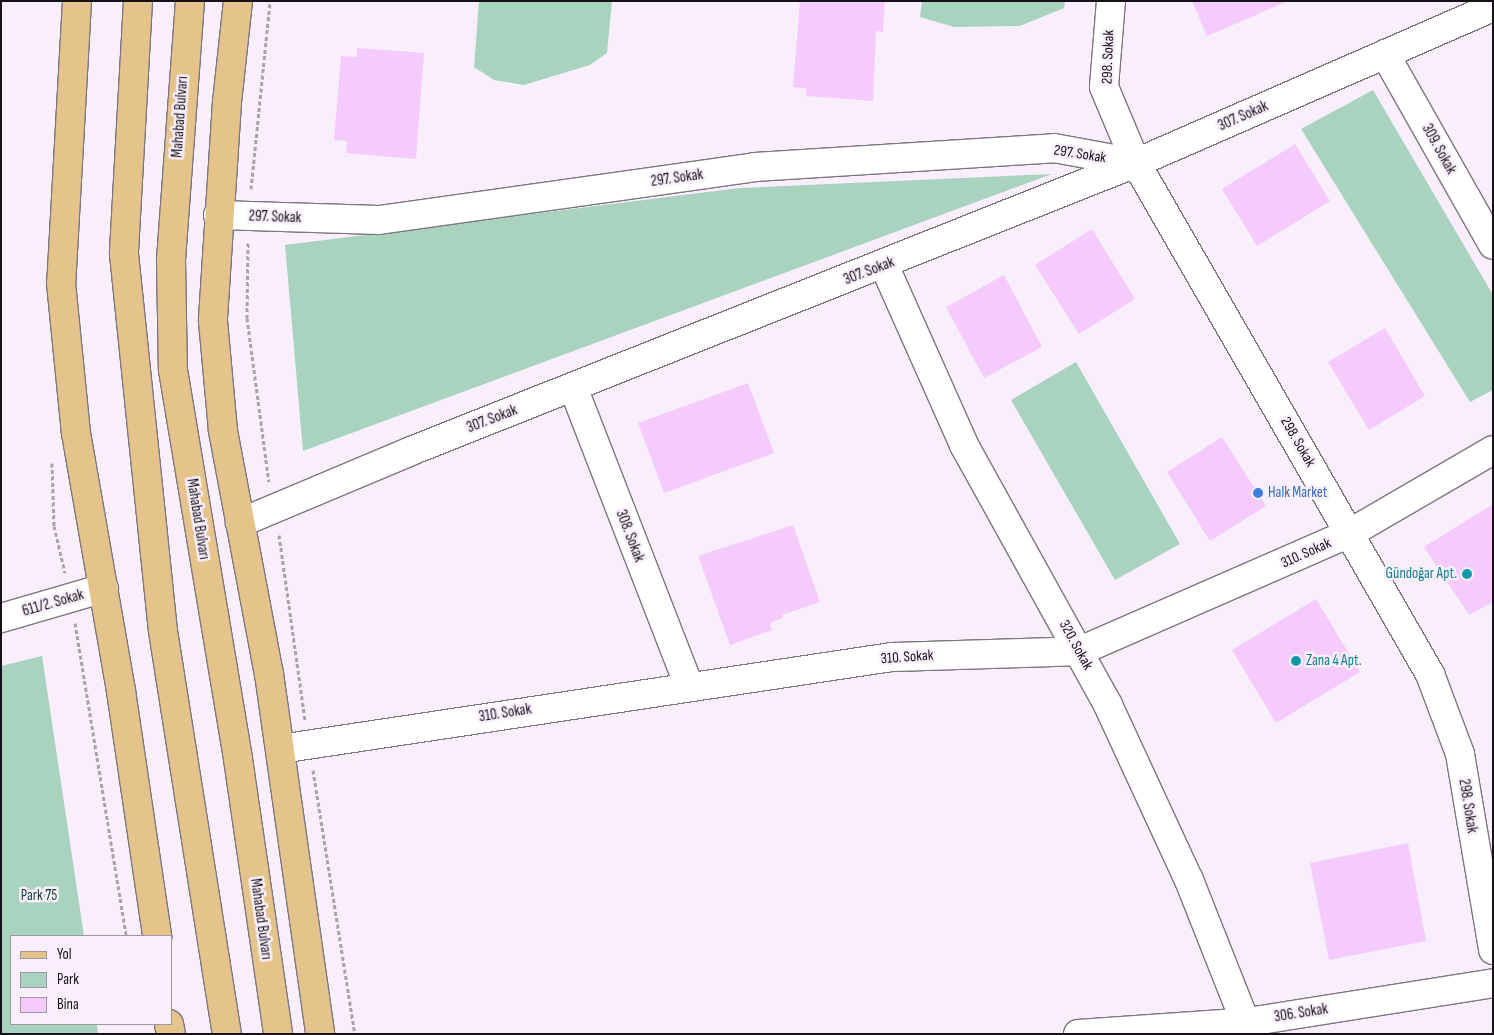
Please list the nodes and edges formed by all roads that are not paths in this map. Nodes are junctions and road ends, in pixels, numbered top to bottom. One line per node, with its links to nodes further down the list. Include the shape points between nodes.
1 (77, 1): 16 (main road, via 61,283 76,433)
2 (138, 1): 25 (main road, via 124,254 163,631)
3 (190, 1): 26 (main road, Mahabad Bulvarı, via 170,260 173,370 238,759)
4 (238, 1): 9 (main road)
5 (1111, 1): 8 (street, 298. Sokak, via 1104,87)
6 (1493, 7): 7 (street, 307. Sokak)
7 (1385, 54): 8 (street, 307. Sokak); 10 (street, 309. Sokak)
8 (1136, 163): 9 (street, 297. Sokak, via 1054,148 755,167 379,220); 11 (street, 307. Sokak); 15 (street, 298. Sokak)
9 (218, 215): 14 (main road, via 213,321 223,431)
10 (1493, 245)
11 (884, 265): 12 (street, 307. Sokak); 18 (street, 320. Sokak, via 964,445)
12 (573, 387): 14 (street, 307. Sokak); 19 (street, 308. Sokak)
13 (1493, 450): 15 (street, 310. Sokak)
14 (240, 523): 20 (main road)
15 (1350, 533): 18 (street, 310. Sokak); 22 (street, 298. Sokak, via 1430,674 1460,754)
16 (104, 588): 17 (street, 611/2. Sokak); 21 (main road)
17 (1, 618)
18 (1080, 651): 19 (street, 310. Sokak, via 892,657); 24 (street, 320. Sokak, via 1189,880)
19 (688, 684): 20 (street, 310. Sokak)
20 (280, 749): 27 (main road)
21 (157, 935)
22 (1493, 950)
23 (1493, 983): 24 (street, 306. Sokak)
24 (1249, 1028): 28 (street, 306. Sokak)
25 (228, 1034)
26 (278, 1034)
27 (320, 1034)
28 (1078, 1034)

